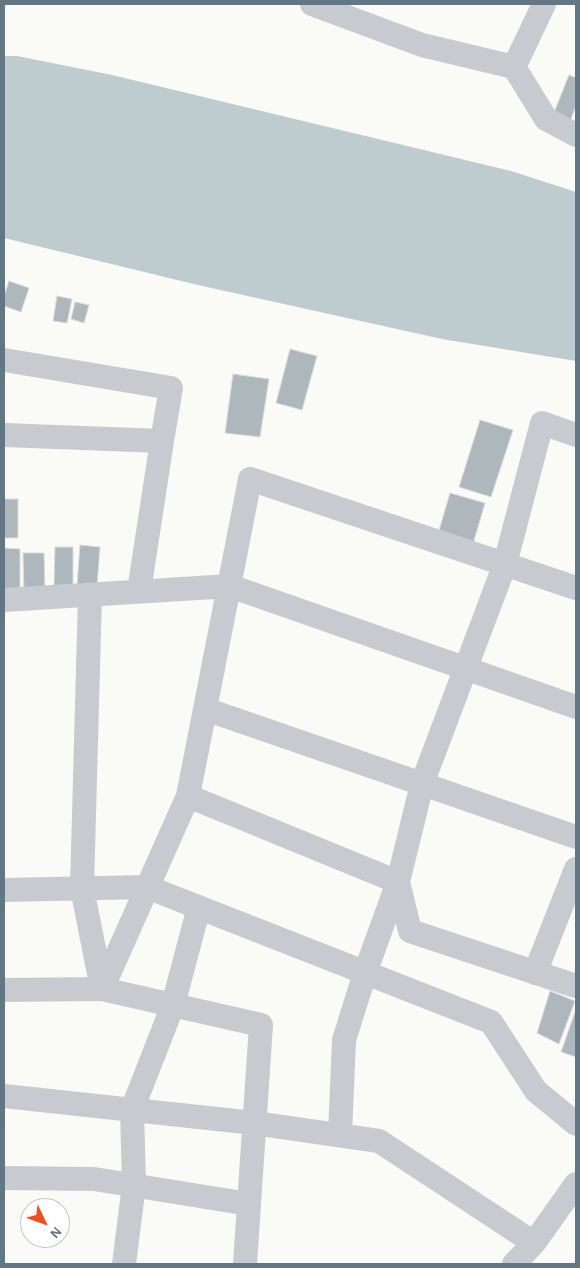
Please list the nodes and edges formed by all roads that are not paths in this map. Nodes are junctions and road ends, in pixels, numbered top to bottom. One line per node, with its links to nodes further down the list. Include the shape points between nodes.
1 (312, 4): 3 (street, via 422,45)
2 (544, 4): 3 (street)
3 (514, 67): 4 (street, via 546,119)
4 (576, 136)
5 (4, 360): 8 (street, via 171,388)
6 (576, 434): 9 (street, via 542,424)
7 (4, 435): 8 (street)
8 (162, 441): 12 (street)
9 (506, 564): 10 (street, via 250,479); 11 (street); 15 (street)
10 (230, 586): 12 (street); 15 (street); 17 (street)
11 (576, 588)
12 (139, 592): 13 (street)
13 (90, 594): 14 (street); 24 (street)
14 (4, 600)
15 (467, 668): 16 (street); 18 (street)
16 (576, 707)
17 (205, 709): 18 (street); 19 (street)
18 (422, 784): 20 (street); 22 (street)
19 (188, 796): 22 (street); 23 (street)
20 (576, 837)
21 (576, 869): 28 (street)
22 (398, 882): 27 (street); 28 (street, via 410,931)
23 (147, 887): 24 (street); 26 (street); 30 (street)
24 (82, 888): 25 (street); 30 (street)
25 (4, 890)
26 (199, 907): 27 (street); 32 (street)
27 (365, 973): 36 (street, via 491,1022 536,1091); 37 (street, via 344,1040)
28 (535, 973): 29 (street)
29 (576, 986)
30 (102, 989): 31 (street); 32 (street)
31 (4, 990)
32 (173, 1005): 34 (street); 35 (street, via 261,1025)
33 (4, 1096): 34 (street)
34 (132, 1110): 35 (street); 40 (street)
35 (254, 1123): 37 (street); 41 (street)
36 (576, 1124)
37 (340, 1135): 42 (street, via 379,1141)
38 (4, 1178): 40 (street, via 94,1179)
39 (576, 1184): 42 (street)
40 (134, 1185): 41 (street); 43 (street)
41 (248, 1204): 44 (street)
42 (534, 1243): 45 (street)
43 (124, 1264)
44 (244, 1264)
45 (514, 1264)

